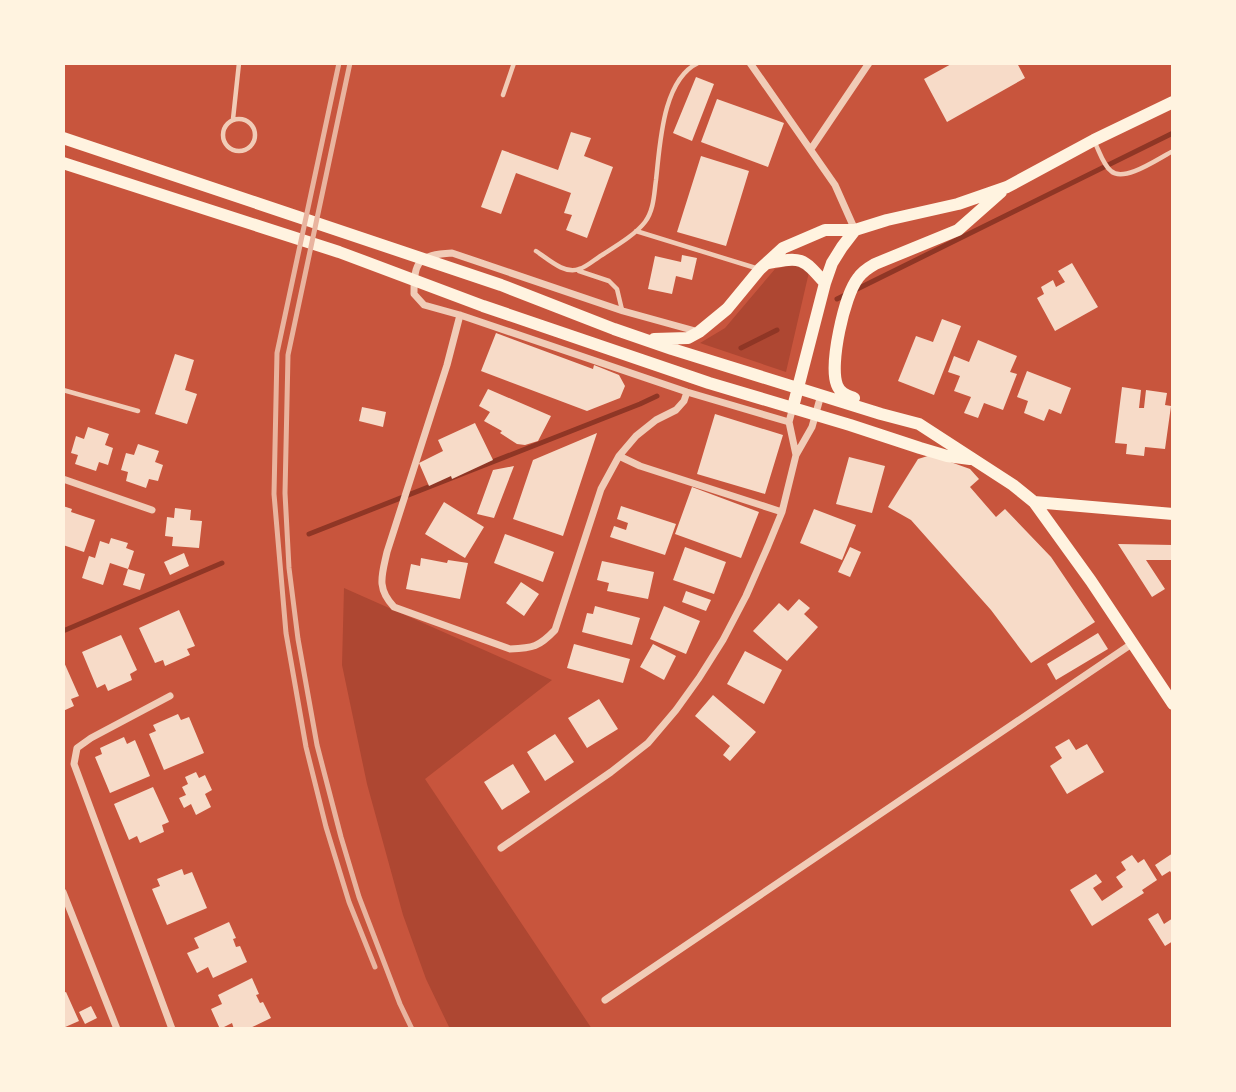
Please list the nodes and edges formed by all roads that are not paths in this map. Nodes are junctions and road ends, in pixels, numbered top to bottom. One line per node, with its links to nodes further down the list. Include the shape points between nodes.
1 (239, 63): 8 (lane)
2 (514, 63): 6 (lane)
3 (698, 63): 16 (lane, via 676,82 664,120 653,205)
4 (750, 63): 11 (street)
5 (869, 63): 11 (street)
6 (503, 95)
7 (1173, 102): 10 (main road)
8 (233, 119): 8 (lane, via 225,126 223,141 240,151 254,142 253,125)
9 (69, 140): 24 (main road, via 475,276)
10 (1094, 140): 12 (lane, via 1110,171 1119,176); 14 (main road)
11 (811, 149): 15 (street, via 835,185)
12 (1173, 151)
13 (66, 164): 29 (main road, via 339,252 666,369)
14 (1007, 187): 15 (main road); 32 (main road, via 958,230 875,264 854,285 844,305 835,356 837,388 877,407)
15 (855, 230): 18 (main road, via 814,234 783,248); 20 (main road, via 832,263)
16 (636, 231): 18 (lane); 19 (lane)
17 (536, 251): 19 (lane, via 566,270)
18 (764, 266): 20 (main road, via 792,259 807,263); 23 (main road, via 727,309)
19 (578, 270): 21 (lane, via 609,281 617,289)
20 (825, 283): 25 (main road)
21 (623, 311): 22 (street, via 452,253 431,254 414,273 414,294 424,305); 23 (street)
22 (460, 315): 27 (street); 35 (street, via 387,552 384,596 394,607 510,649 543,643 555,630 601,489)
23 (699, 332): 24 (main road, via 688,338)
24 (646, 339): 25 (main road)
25 (798, 388): 28 (main road); 29 (main road)
26 (63, 390): 30 (lane)
27 (687, 392): 33 (street); 35 (street, via 677,410 656,420)
28 (821, 394): 31 (street); 32 (main road)
29 (793, 407): 31 (main road); 33 (street)
30 (138, 411)
31 (815, 414): 34 (street); 36 (main road, via 947,456)
32 (881, 414): 36 (main road, via 919,424)
33 (789, 422): 34 (street)
34 (796, 455): 40 (street)
35 (619, 456): 40 (street)
36 (972, 459): 38 (main road)
37 (63, 479): 39 (street)
38 (1034, 502): 41 (main road); 42 (main road)
39 (152, 510)
40 (782, 512): 45 (street, via 723,640 655,735 611,772)
41 (1173, 514)
42 (1133, 643): 44 (main road); 47 (street)
43 (170, 696): 49 (street, via 91,738 77,748 74,764)
44 (1173, 704)
45 (501, 848)
46 (63, 892): 48 (street)
47 (605, 1000)
48 (117, 1029)
49 (172, 1029)

